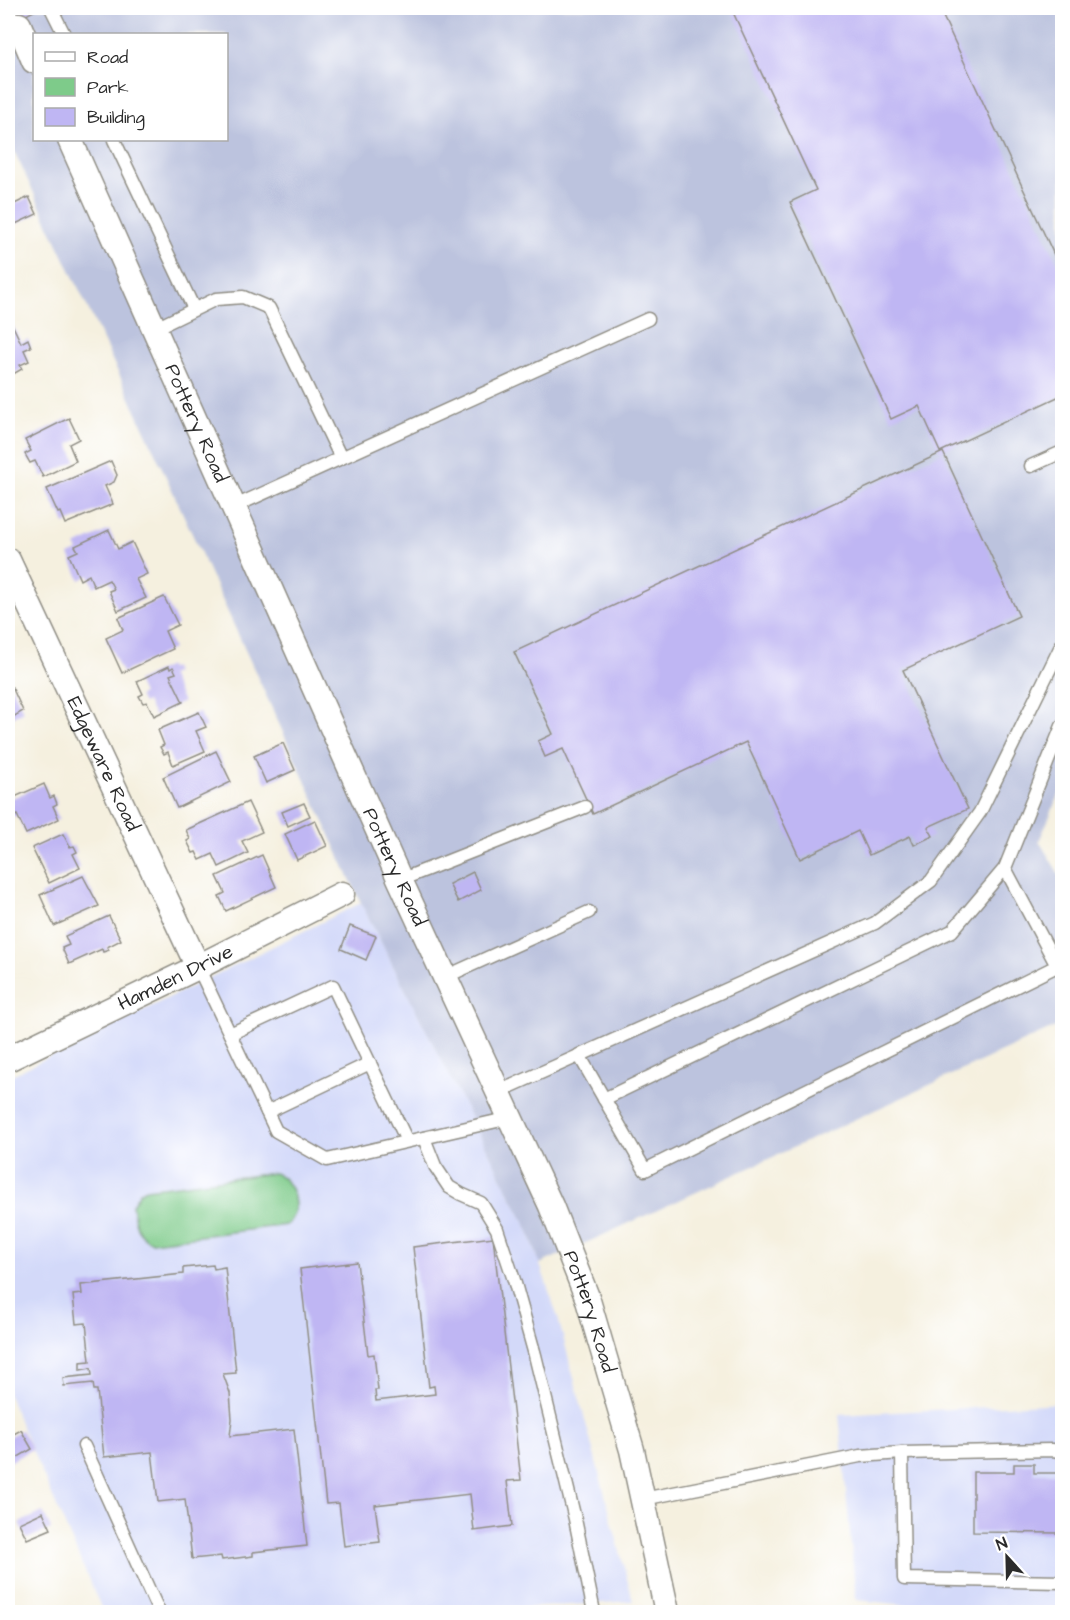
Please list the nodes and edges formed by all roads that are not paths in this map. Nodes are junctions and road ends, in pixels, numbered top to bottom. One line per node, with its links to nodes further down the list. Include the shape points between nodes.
1 (51, 8): 3 (lane)
2 (19, 26): 4 (street)
3 (64, 33)
4 (33, 59)
5 (70, 141): 9 (street, Pottery Road)
6 (114, 141): 7 (lane)
7 (194, 309): 9 (lane); 11 (lane, via 216,299 243,297 269,308)
8 (648, 319): 11 (lane)
9 (154, 329): 13 (street, Pottery Road)
10 (1062, 452): 12 (lane)
11 (341, 458): 13 (lane)
12 (1031, 466)
13 (233, 507): 19 (street, Pottery Road)
14 (8, 560): 22 (street, Edgeware Road)
15 (1062, 644): 25 (lane, via 980,812 931,881 875,923)
16 (1062, 726): 18 (lane)
17 (585, 807): 19 (lane)
18 (1005, 868): 29 (lane, via 952,931); 29 (lane, via 1057,966 645,1170)
19 (400, 880): 23 (street, Pottery Road)
20 (342, 894): 22 (street, Hamden Drive)
21 (589, 912): 23 (lane)
22 (198, 967): 24 (lane); 26 (street, Hamden Drive)
23 (445, 977): 28 (street, Pottery Road)
24 (230, 1034): 27 (lane, via 333,986); 30 (lane)
25 (579, 1055): 28 (lane); 29 (lane)
26 (8, 1059)
27 (370, 1063): 30 (lane); 33 (lane)
28 (498, 1092): 31 (street, Pottery Road)
29 (604, 1099)
30 (267, 1112): 33 (lane, via 276,1131 327,1160)
31 (510, 1118): 32 (lane); 37 (street, Pottery Road, via 587,1297 632,1450)
32 (424, 1138): 33 (lane); 40 (lane, via 435,1166 449,1186 482,1203 497,1229 517,1290 575,1519)
33 (407, 1142)
34 (84, 1446): 39 (lane)
35 (1062, 1452): 36 (lane)
36 (902, 1453): 37 (lane, via 860,1456); 38 (lane, via 904,1579)
37 (642, 1499): 41 (street, Pottery Road)
38 (1062, 1582)
39 (159, 1612)
40 (594, 1612)
41 (667, 1612)

